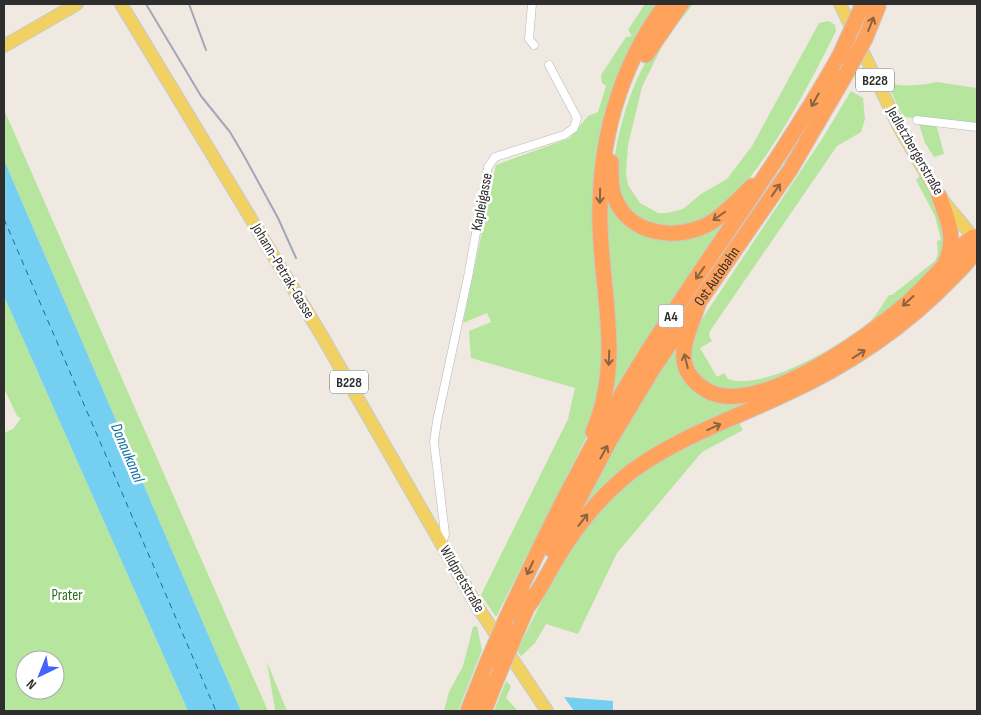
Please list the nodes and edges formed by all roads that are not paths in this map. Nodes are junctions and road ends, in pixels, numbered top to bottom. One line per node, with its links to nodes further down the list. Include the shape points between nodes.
1 (78, 4): 10 (main road)
2 (121, 4): 21 (main road, Johann-Petrak-Gasse / B228, via 322,336)
3 (532, 4): 9 (street, via 529,39)
4 (666, 4): 20 (highway, one-way to 20, via 624,78 603,154 600,226 610,334 609,366 594,429)
5 (681, 4): 14 (highway, one-way to 5, via 765,169 727,211 694,229 677,233 646,229 621,211 610,178 618,125 642,62)
6 (840, 4): 15 (main road, Jedletzbergerstraße / B228, via 899,127)
7 (863, 4): 14 (highway, Ost Autobahn / A4, one-way to 14, bridge, via 839,57)
8 (879, 4): 18 (highway, Ost Autobahn / A4, one-way to 8, bridge, via 790,170 865,39)
9 (534, 45)
10 (4, 46)
11 (549, 66): 19 (street, Kapleigasse, via 577,118 574,128 564,135 495,157 488,167)
12 (917, 120): 13 (street)
13 (977, 127)
14 (778, 161): 20 (highway, Ost Autobahn / A4, one-way to 20, via 643,360)
15 (939, 196): 16 (main road, Jedletzbergerstraße / B228); 17 (highway, via 951,234 950,250)
16 (973, 237): 17 (highway); 22 (highway, one-way to 16, via 583,520 631,472 674,445 819,378 875,343 920,308 969,260 976,248)
17 (943, 267): 18 (highway, one-way to 18, via 887,319 830,359 753,395 723,396 710,392 694,380 687,368 684,342)
18 (699, 302): 22 (highway, Ost Autobahn / A4, one-way to 18, via 555,544 606,448 654,367)
19 (448, 371): 21 (street, Wildpretstraße, via 434,442 445,534)
20 (575, 478): 23 (highway, Ost Autobahn / A4, one-way to 23, bridge, via 507,617)
21 (438, 542): 25 (main road, Wildpretstraße)
22 (529, 605): 24 (highway, Ost Autobahn / A4, bridge)
23 (468, 711)
24 (484, 711)
25 (547, 711)

